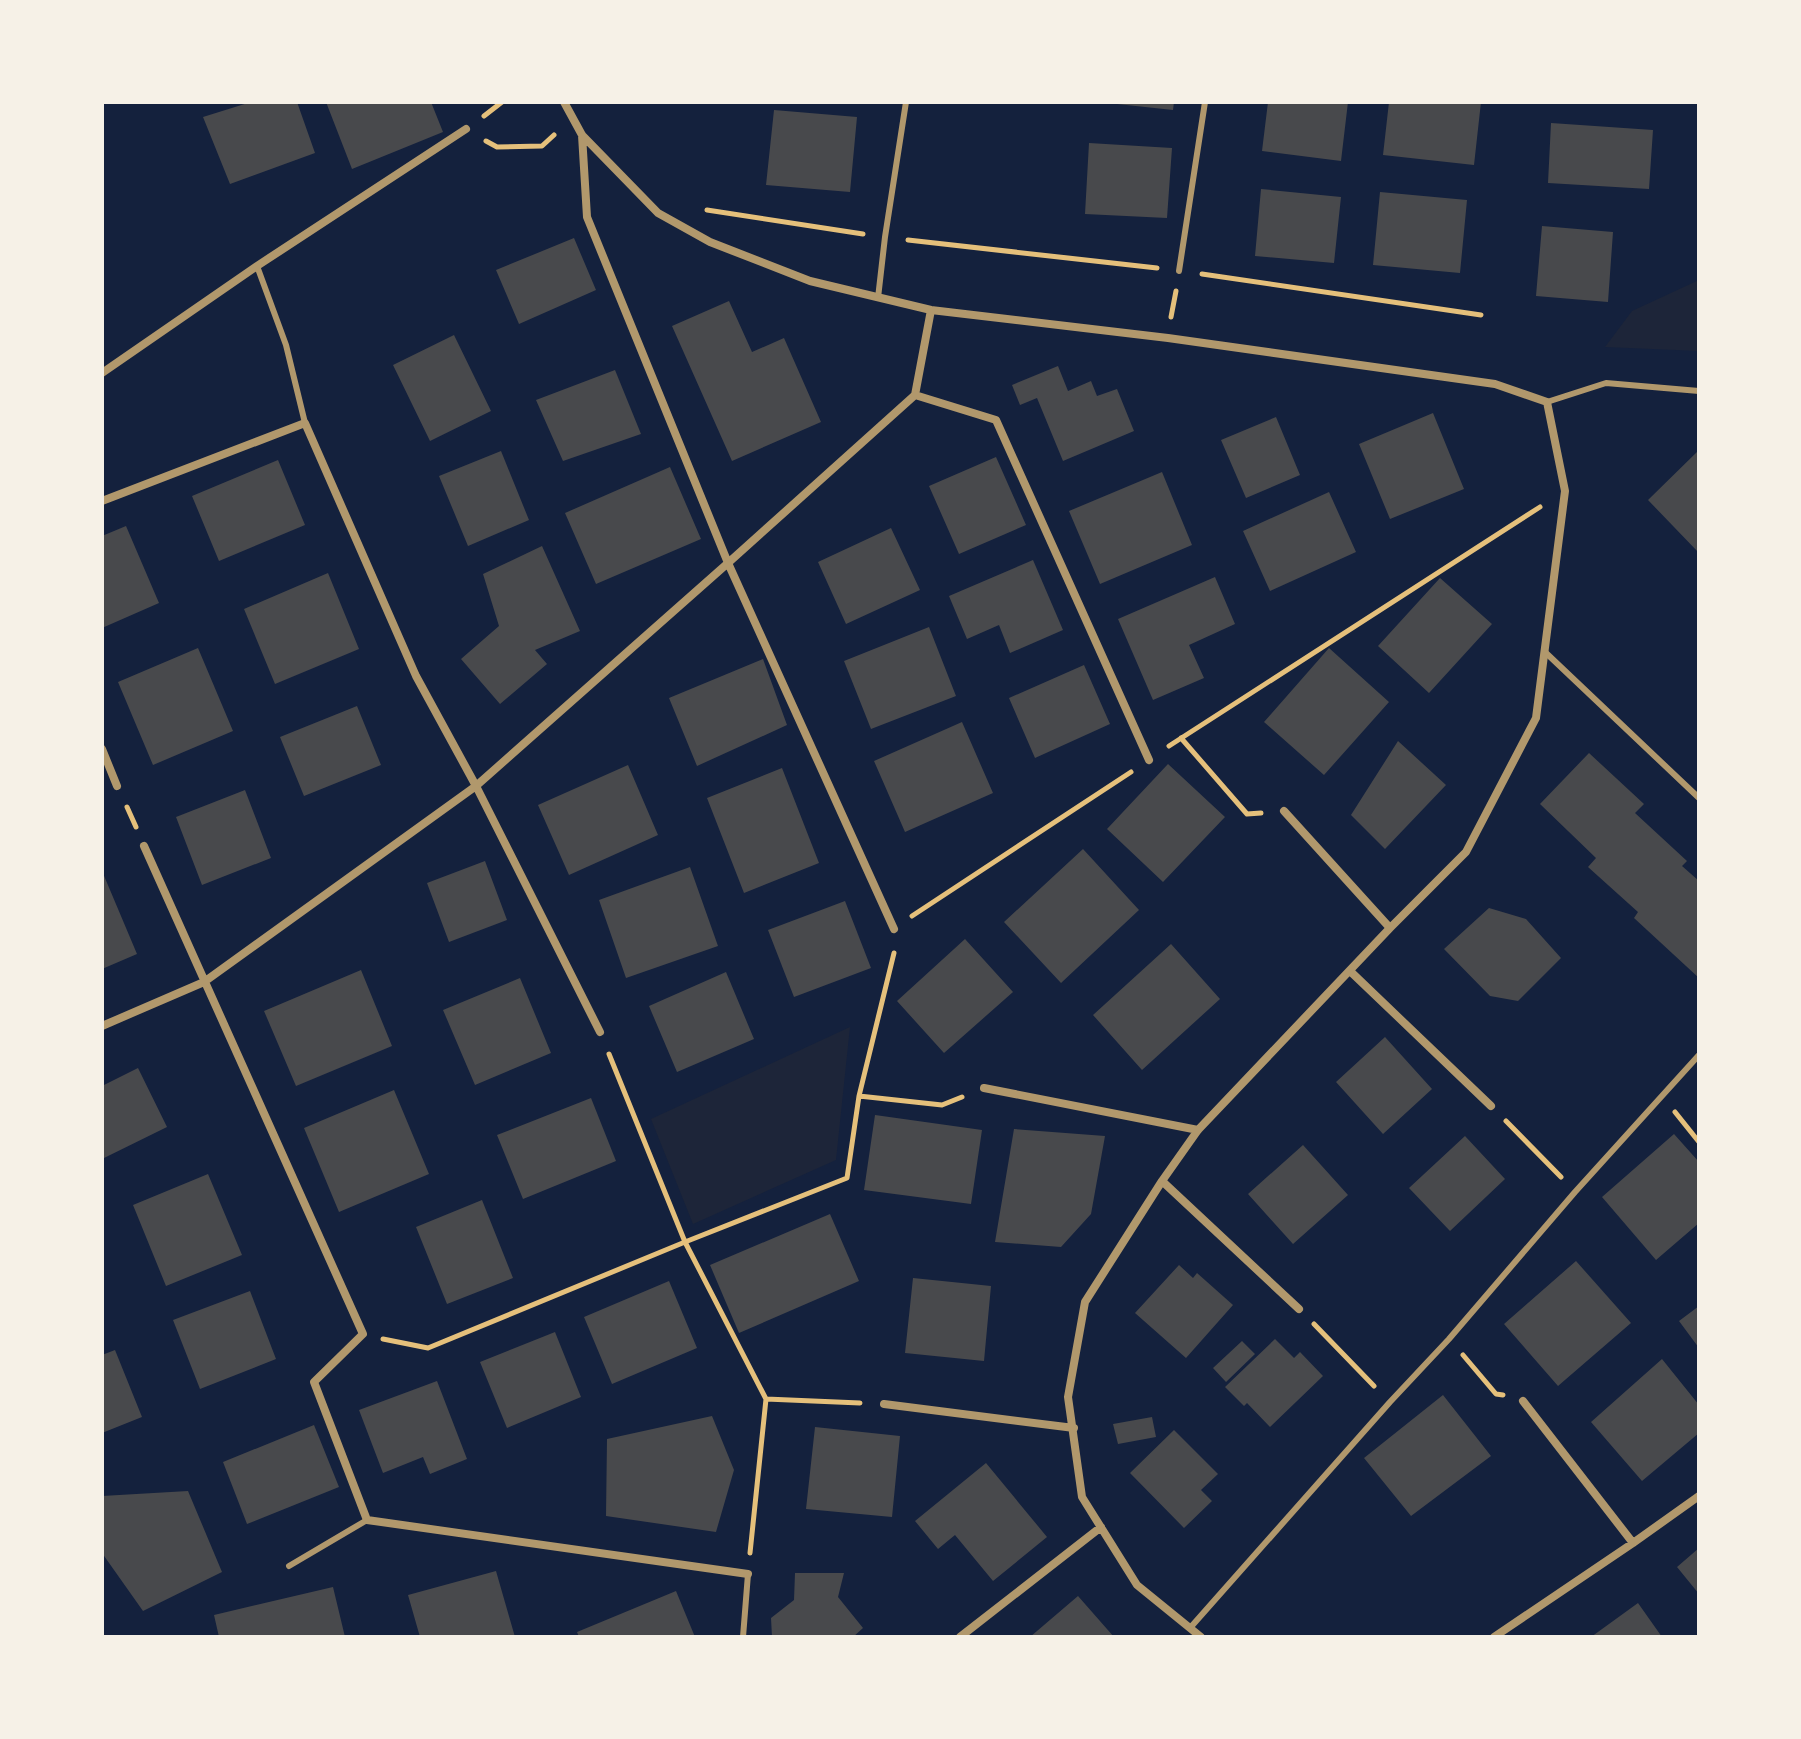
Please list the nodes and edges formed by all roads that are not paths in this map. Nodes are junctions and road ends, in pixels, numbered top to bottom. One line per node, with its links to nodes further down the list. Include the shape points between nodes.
1 (564, 102): 5 (street)
2 (906, 102): 8 (lane)
3 (1205, 102): 7 (lane)
4 (466, 129): 6 (street)
5 (582, 135): 8 (street, via 658,213 710,242 810,281); 16 (street, via 587,217)
6 (257, 266): 10 (street); 14 (lane, via 286,345)
7 (1179, 271)
8 (878, 298): 9 (street)
9 (931, 310): 12 (street); 13 (street, via 1495,384)
10 (102, 373)
11 (1699, 391): 13 (lane, via 1606,383)
12 (915, 395): 16 (street); 19 (street, via 996,420)
13 (1547, 402): 17 (street, via 1565,491)
14 (305, 423): 15 (street); 21 (street, via 416,676)
15 (102, 501)
16 (728, 563): 21 (street); 26 (street)
17 (1545, 652): 22 (lane); 25 (street, via 1536,718 1466,852)
18 (102, 749): 20 (street)
19 (1149, 760)
20 (117, 786)
21 (476, 786): 28 (street); 30 (street)
22 (1699, 798)
23 (1284, 811): 25 (street)
24 (144, 846): 28 (street)
25 (1390, 928): 27 (street)
26 (894, 929)
27 (1350, 971): 33 (street); 34 (street)
28 (204, 982): 29 (street); 41 (street, via 363,1334 314,1382)
29 (102, 1026)
30 (600, 1032)
31 (1699, 1055): 46 (lane)
32 (984, 1088): 34 (street)
33 (1491, 1106)
34 (1198, 1130): 35 (street)
35 (1162, 1181): 36 (street); 39 (street, via 1085,1302 1068,1397)
36 (1299, 1309)
37 (1523, 1401): 43 (street)
38 (884, 1404): 39 (street)
39 (1074, 1428): 42 (street, via 1082,1497)
40 (1699, 1496): 43 (street)
41 (367, 1520): 44 (lane); 45 (street)
42 (1101, 1527): 46 (street, via 1137,1585); 49 (street)
43 (1633, 1543): 47 (street)
44 (289, 1566)
45 (748, 1574): 48 (lane)
46 (1190, 1628): 50 (street)
47 (1505, 1629): 51 (street); 52 (lane)
48 (743, 1637)
49 (960, 1637)
50 (1201, 1637)
51 (1494, 1637)
52 (1513, 1637)

